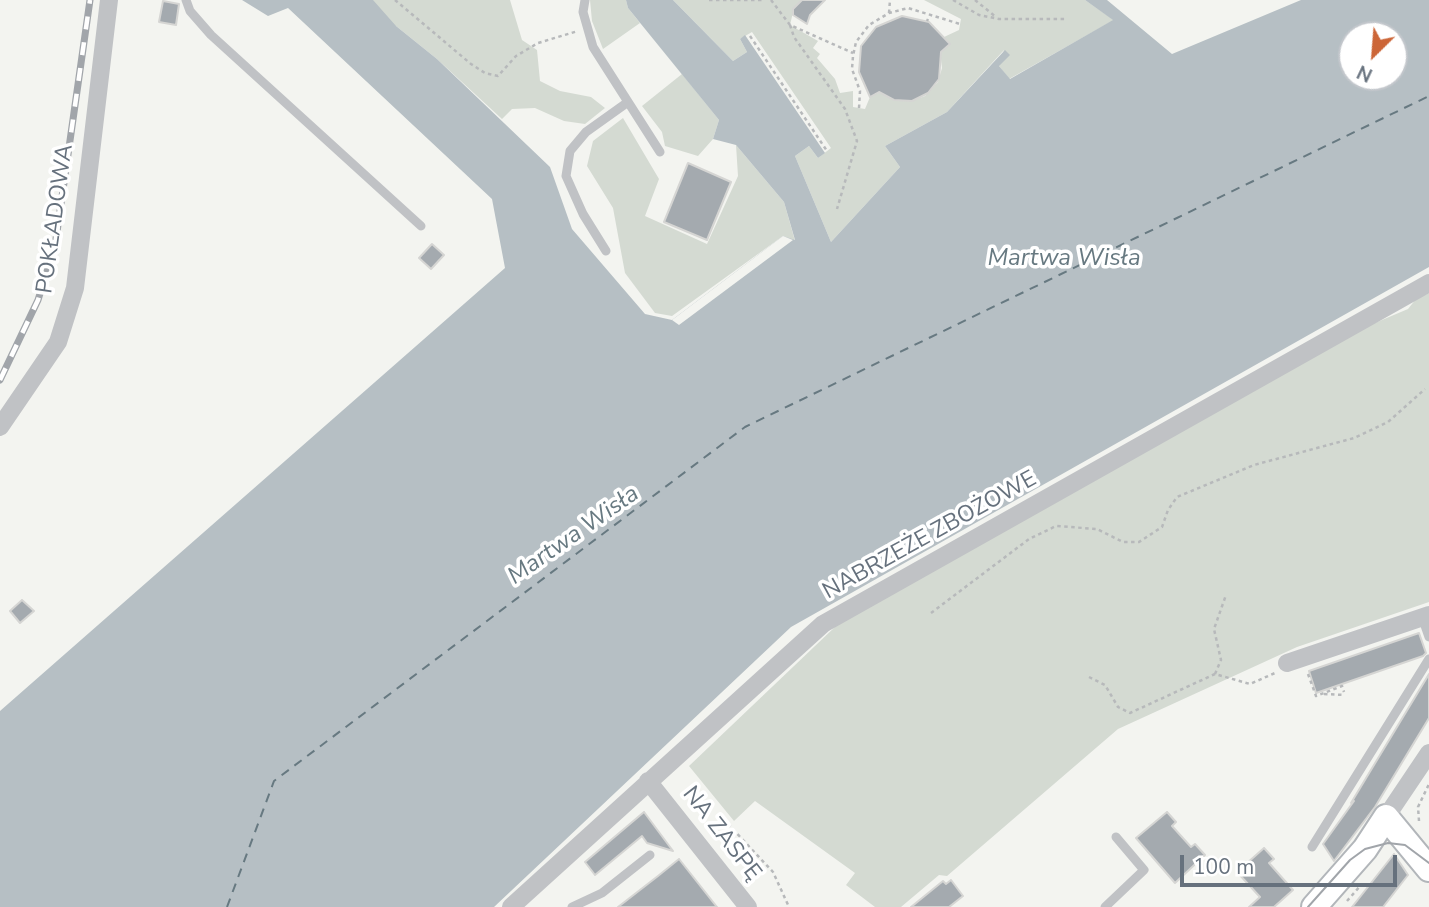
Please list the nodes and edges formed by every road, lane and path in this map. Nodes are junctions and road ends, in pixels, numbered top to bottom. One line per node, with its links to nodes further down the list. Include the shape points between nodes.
1 (109, 0): 28 (street, POKŁADOWA, via 75,288 58,342)
2 (186, 0): 24 (lane, via 211,34)
3 (395, 0): 16 (path, via 471,64 498,76 516,56 538,43)
4 (585, 0): 16 (lane)
5 (709, 0): 6 (path)
6 (765, 0)
7 (771, 0): 15 (path)
8 (891, 0): 11 (path)
9 (953, 0): 12 (path, via 979,15)
10 (975, 0): 12 (path)
11 (889, 13): 14 (path, via 908,8); 18 (path, via 869,25)
12 (999, 19): 13 (path)
13 (1067, 19)
14 (960, 24)
15 (790, 25): 18 (path); 23 (path, via 845,109 858,141)
16 (587, 29): 19 (lane, via 593,47)
17 (750, 36): 21 (path)
18 (853, 53): 20 (path)
19 (628, 102): 22 (lane); 25 (lane, via 586,132 570,151 566,176)
20 (859, 108)
21 (828, 151)
22 (660, 152)
23 (837, 209)
24 (421, 226)
25 (607, 251)
26 (1429, 284): 40 (street, NABRZEŻE ZBOŻOWE, via 823,624)
27 (1425, 389): 30 (path, via 1388,422 1354,438 1254,465 1177,497 1163,527 1139,542 1123,542 1097,529 1056,526 1030,538)
28 (0, 427)
29 (1226, 595): 35 (path, via 1214,629 1221,660)
30 (931, 613)
31 (1426, 616): 32 (lane); 34 (street)
32 (1429, 637)
33 (1429, 659): 45 (lane)
34 (1295, 660): 35 (path, via 1250,684); 37 (path, via 1316,696)
35 (1215, 674): 36 (path, via 1130,713 1118,707 1105,685)
36 (1089, 677)
37 (1320, 694): 37 (path, via 1345,694 1342,687)
38 (1429, 753): 41 (street)
39 (1429, 784): 42 (path, via 1418,807)
40 (652, 786): 49 (street, NABRZEŻE ZBOŻOWE); 51 (street, NA ZASPĘ)
41 (1386, 817): 47 (street); 54 (street, via 1365,849)
42 (1419, 821)
43 (728, 824): 52 (path, via 773,872)
44 (1116, 837): 53 (lane, via 1144,870)
45 (1312, 847)
46 (650, 855): 50 (lane, via 602,893)
47 (1429, 869)
48 (1367, 877): 55 (path)
49 (511, 907)
50 (572, 907)
51 (748, 907)
52 (789, 907)
53 (1105, 907)
54 (1314, 907)
55 (1340, 907)

